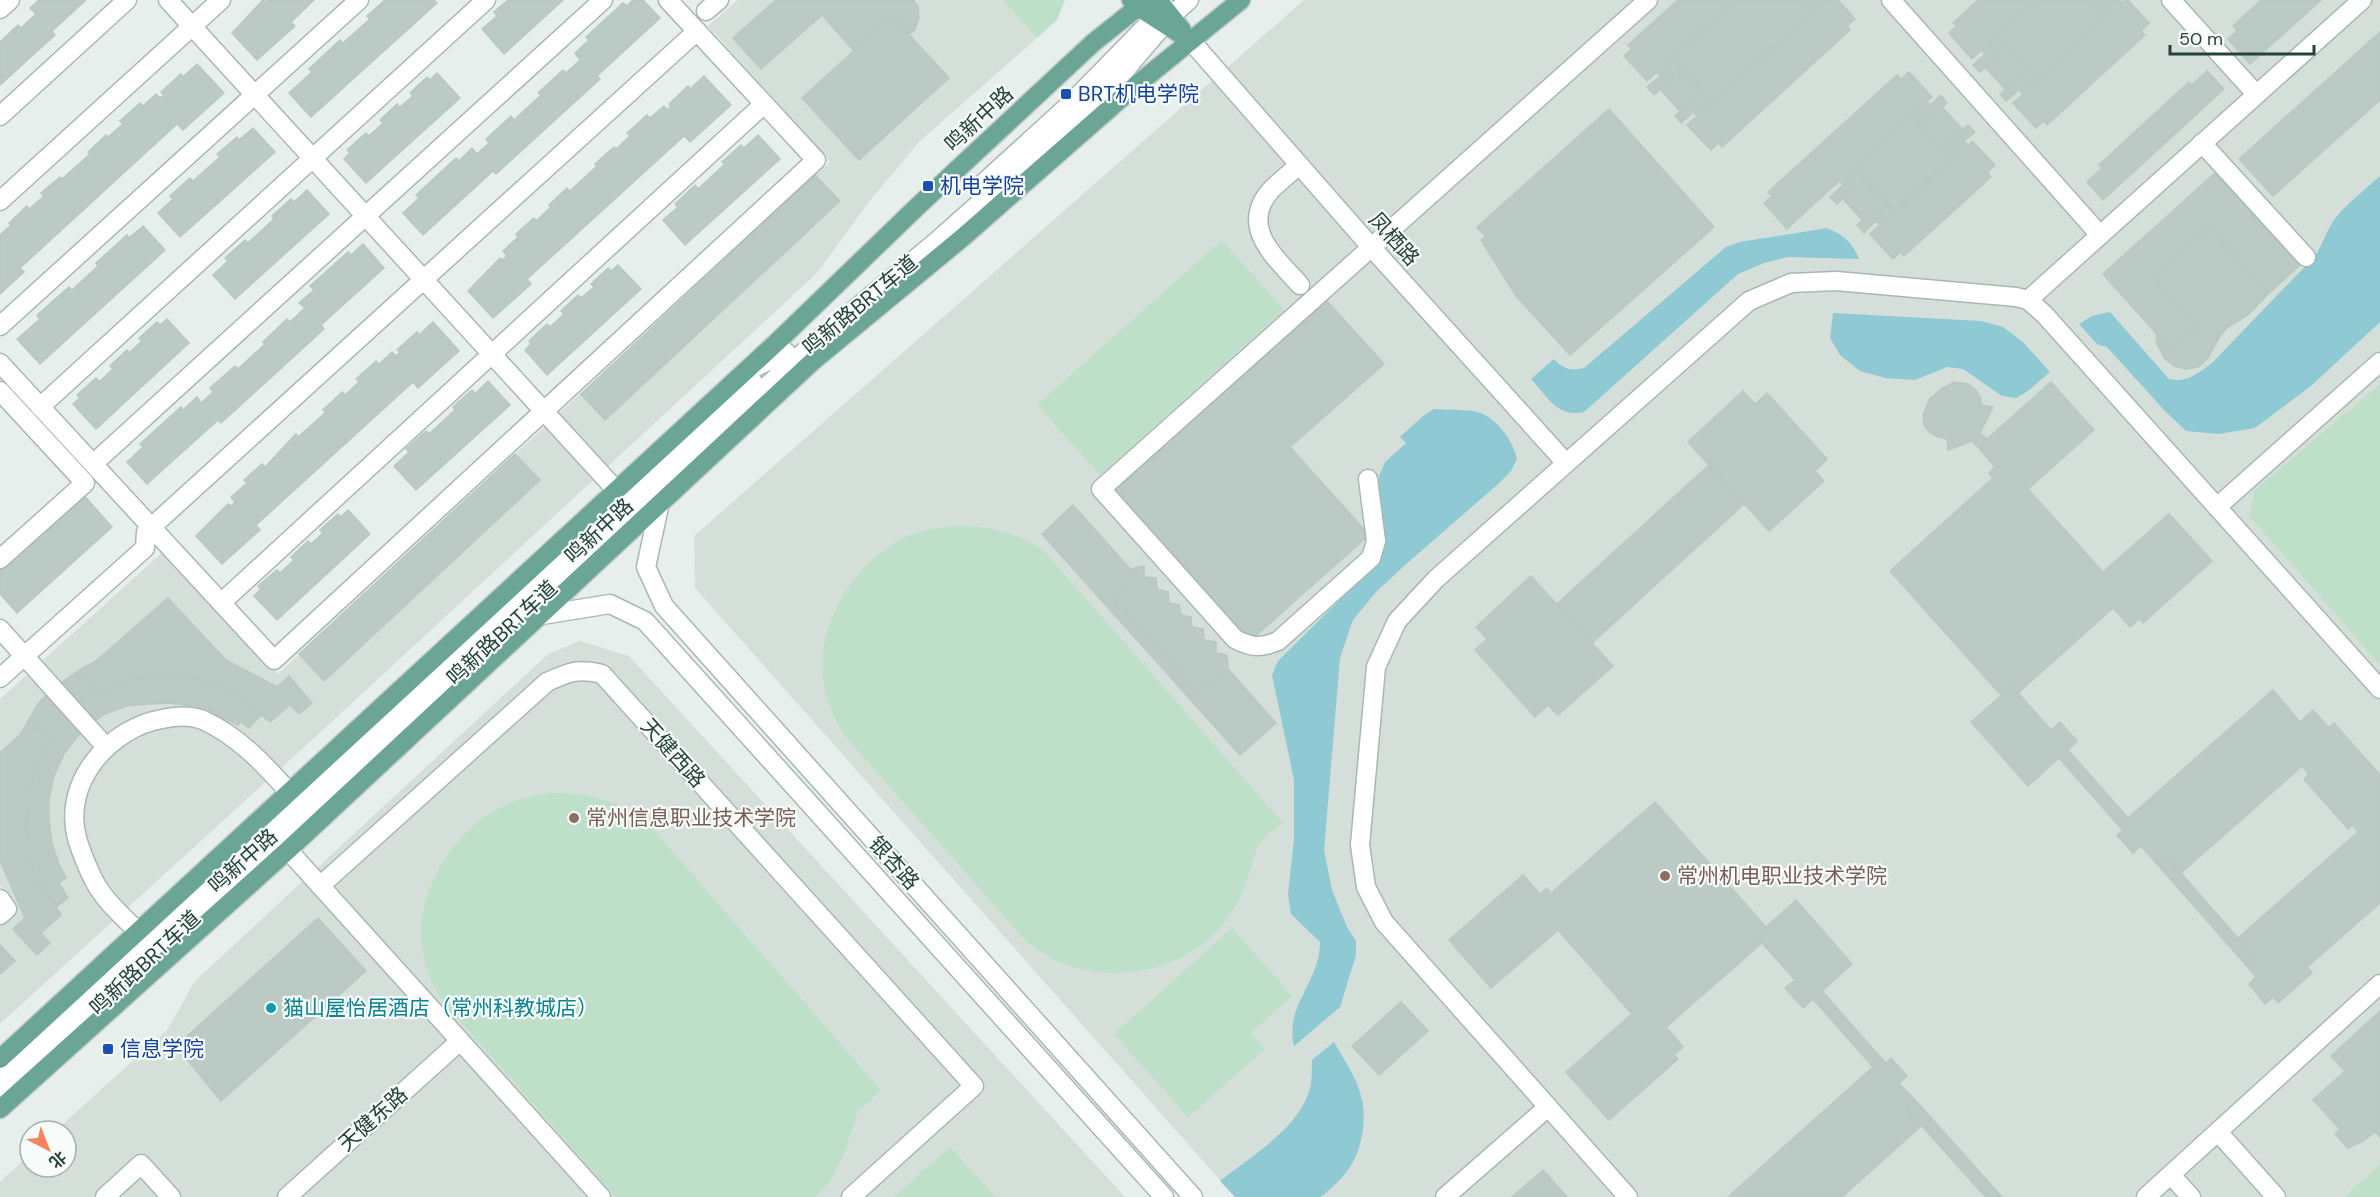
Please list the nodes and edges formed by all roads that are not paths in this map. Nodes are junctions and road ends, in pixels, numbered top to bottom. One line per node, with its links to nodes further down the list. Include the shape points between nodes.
1 (10, 0): 16 (street)
2 (127, 0): 23 (street)
3 (168, 0): 17 (street)
4 (221, 0): 17 (street)
5 (359, 0): 21 (street)
6 (486, 0): 25 (street)
7 (603, 0): 28 (street)
8 (668, 0): 18 (street)
9 (1190, 0): 15 (street, 鸣新路BRT车道)
10 (1242, 0): 19 (main road, 鸣新中路)
11 (1648, 0): 30 (street)
12 (1890, 0): 29 (street)
13 (2171, 0): 20 (street)
14 (2362, 0): 20 (street)
15 (1156, 8): 19 (main road, 凤栖路); 36 (street, 鸣新路BRT车道, via 1068,106 917,243); 40 (main road, 鸣新中路, via 1077,58); 69 (street, 鸣新路BRT车道, via 1114,83 937,241 807,349)
16 (0, 9)
17 (192, 26): 21 (street); 27 (street)
18 (697, 31): 22 (street); 32 (street)
19 (1191, 41): 26 (street, 凤栖路); 48 (main road, 鸣新中路, via 813,361)
20 (2256, 94): 24 (street)
21 (254, 95): 25 (street); 35 (street)
22 (764, 104): 37 (street); 43 (street, via 816,160)
23 (0, 116)
24 (2202, 143): 29 (street); 31 (street)
25 (312, 159): 28 (street); 42 (street)
26 (1299, 165): 30 (street, 凤栖路); 33 (street, via 1270,192 1260,209 1257,227 1265,245)
27 (0, 201)
28 (365, 216): 32 (street); 44 (street)
29 (2100, 235): 34 (street)
30 (1372, 248): 45 (street, 凤栖路); 46 (street, via 1101,489 1235,639 1264,647 1278,641 1371,558 1376,541)
31 (2306, 257)
32 (423, 279): 37 (street); 50 (street)
33 (1300, 285)
34 (2028, 300): 45 (street, via 1836,282 1791,283 1749,301); 49 (street)
35 (0, 326)
36 (786, 352): 40 (street); 68 (street, 鸣新路BRT车道)
37 (491, 355): 43 (street); 52 (street)
38 (2380, 362): 49 (street)
39 (0, 363): 42 (street)
40 (746, 372): 47 (main road, 鸣新中路)
41 (0, 391): 51 (street, via 85,483)
42 (40, 407): 44 (street)
43 (543, 412): 47 (street); 52 (street, via 274,660)
44 (93, 464): 50 (street)
45 (1566, 464): 70 (street, via 1436,579 1397,621 1376,668 1360,845 1366,887 1384,922)
46 (1368, 479)
47 (616, 490): 59 (main road, 鸣新中路)
48 (659, 507): 53 (main road, 鸣新中路); 80 (street, 银杏路, via 646,567 664,606)
49 (2217, 507): 57 (street)
50 (152, 527): 52 (street); 55 (street, via 146,532 145,548)
51 (0, 560)
52 (222, 603)
53 (542, 615): 60 (main road, 鸣新中路); 79 (street, 银杏路, via 610,604 645,621)
54 (0, 629): 55 (street)
55 (24, 656): 56 (street); 58 (street)
56 (0, 678)
57 (2380, 689)
58 (106, 747): 59 (street, via 144,722 176,716 201,719 240,742); 64 (street, via 88,768 79,790 75,813 77,837 100,891)
59 (289, 792): 64 (main road, 鸣新中路)
60 (288, 850): 61 (street); 71 (main road, 鸣新中路)
61 (320, 886): 66 (street); 78 (street, 天健西路, via 547,682 584,670 602,674 974,1086)
62 (0, 899): 63 (street, via 7,909)
63 (0, 915)
64 (138, 932): 67 (main road, 鸣新中路)
65 (2380, 984): 72 (street)
66 (460, 1041): 76 (street, 天健东路); 77 (street)
67 (0, 1059)
68 (0, 1079)
69 (0, 1097)
70 (1548, 1107): 81 (street); 82 (street)
71 (0, 1109)
72 (2217, 1132): 73 (street); 85 (street)
73 (2170, 1175): 83 (street); 84 (street)
74 (105, 1197): 75 (street, via 141,1164)
75 (171, 1197)
76 (287, 1197)
77 (601, 1197)
78 (851, 1197)
79 (1164, 1197)
80 (1193, 1197)
81 (1445, 1197)
82 (1628, 1197)
83 (2146, 1197)
84 (2191, 1197)
85 (2276, 1197)

